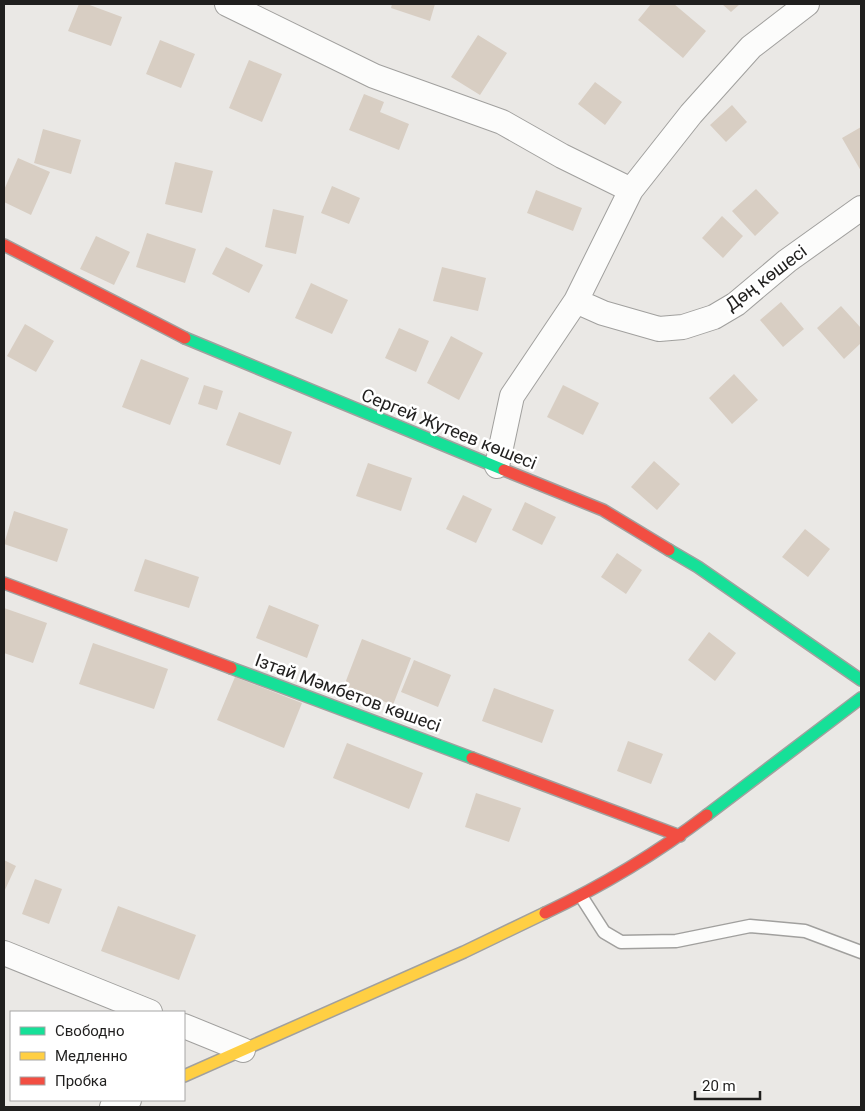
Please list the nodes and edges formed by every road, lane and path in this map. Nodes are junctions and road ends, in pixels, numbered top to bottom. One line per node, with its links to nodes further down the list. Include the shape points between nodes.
1 (227, 4): 3 (street, via 374,76 502,122)
2 (807, 4): 3 (street, via 751,47 691,114)
3 (631, 190): 6 (street)
4 (861, 208): 6 (street, Дөң көшесі, via 787,261 736,304 714,317 659,329 603,313)
5 (4, 246): 7 (street, Сергей Жутеев көшесі, via 196,344)
6 (576, 300): 7 (street, via 512,396)
7 (497, 466): 9 (street, Сергей Жутеев көшесі, via 603,510 698,567)
8 (4, 584): 11 (street, Ізтай Мәмбетов көшесі)
9 (861, 680)
10 (861, 698): 11 (street)
11 (680, 836): 12 (street)
12 (581, 896): 13 (lane, via 604,932 621,942 676,941 750,926 805,931); 17 (street)
13 (861, 952)
14 (4, 953): 15 (street)
15 (148, 1011)
16 (185, 1026): 17 (street)
17 (243, 1050): 18 (street)
18 (185, 1076)
19 (127, 1101): 20 (street)
20 (112, 1107)

